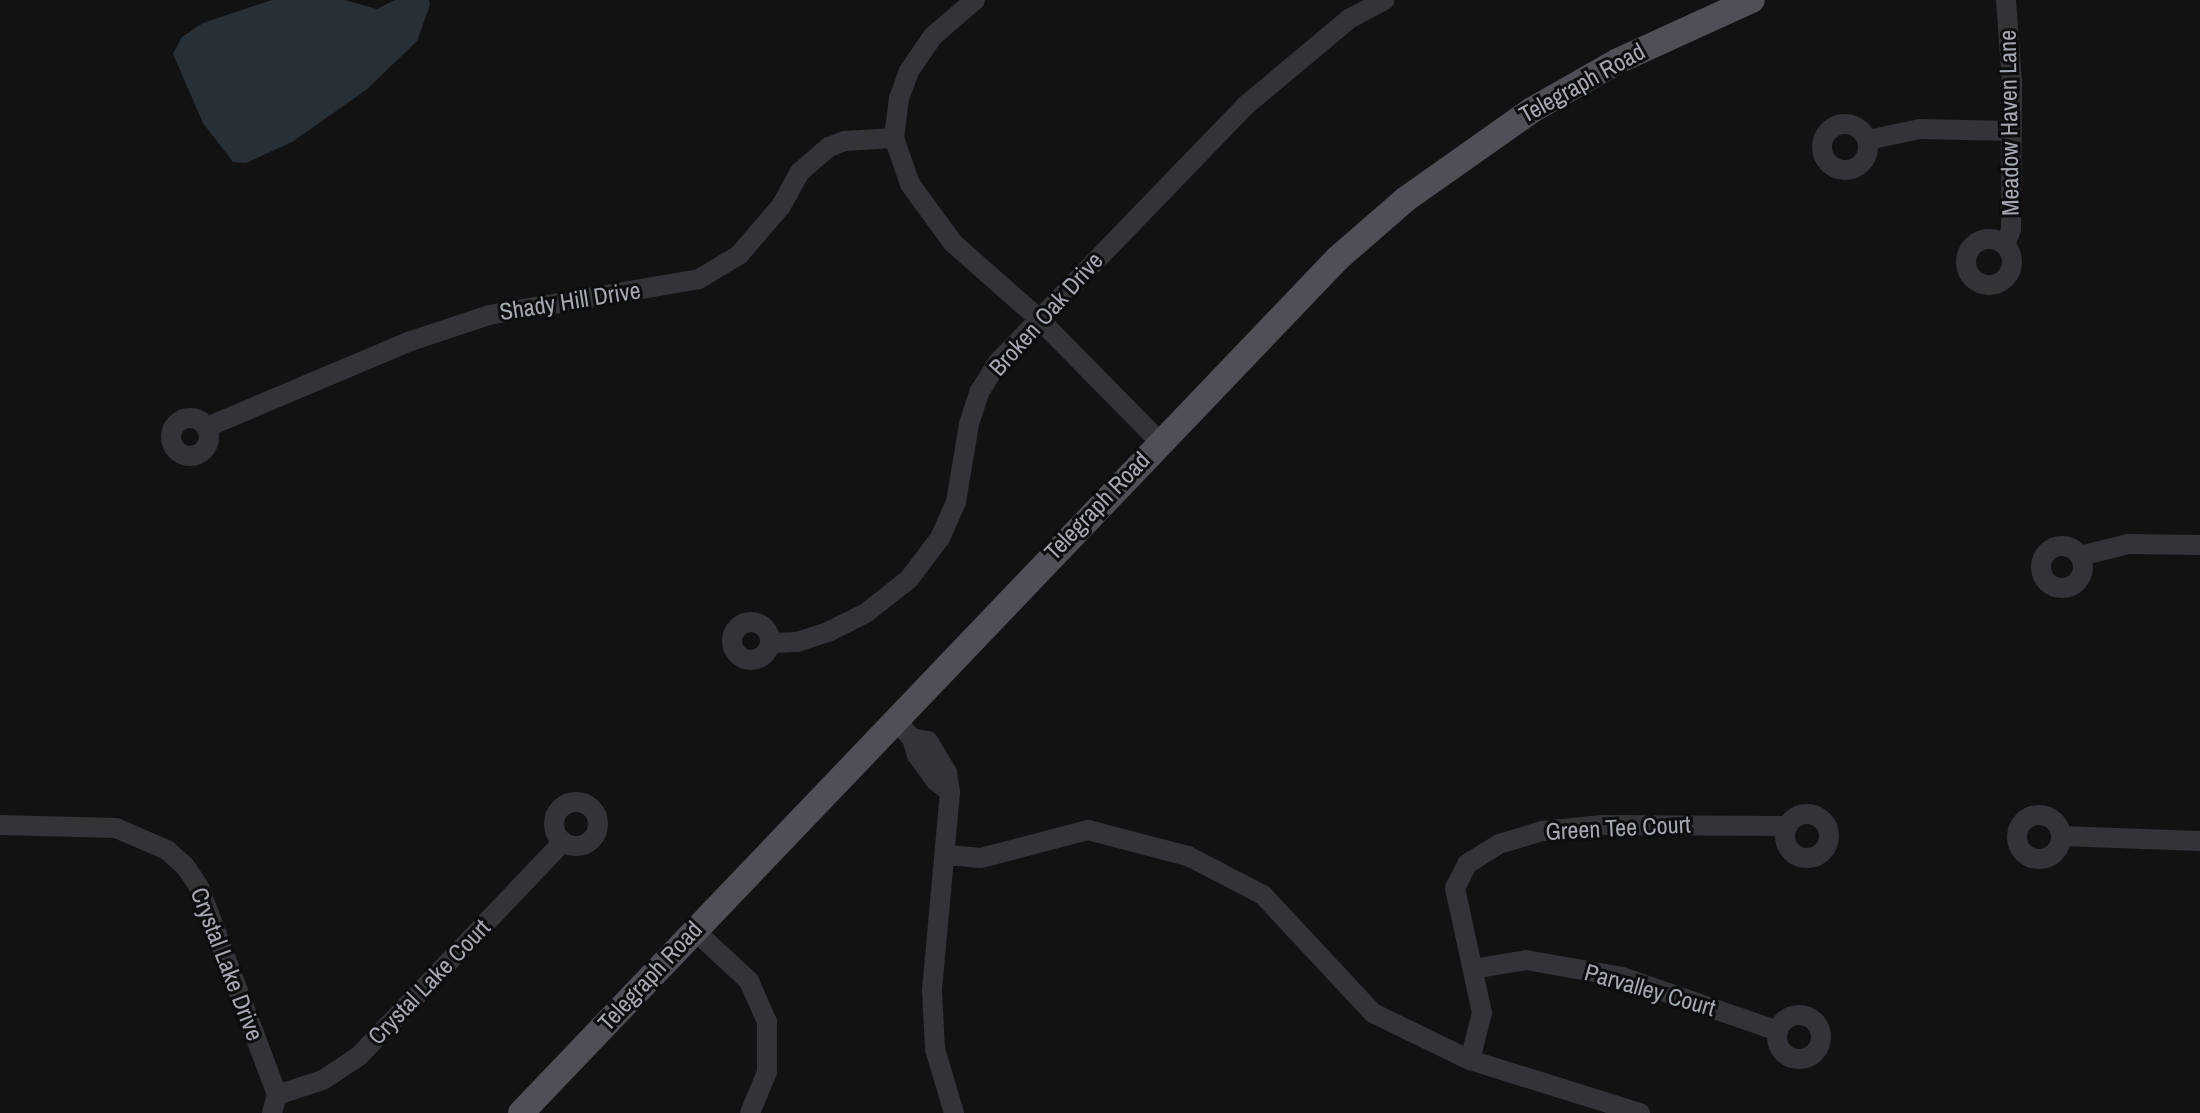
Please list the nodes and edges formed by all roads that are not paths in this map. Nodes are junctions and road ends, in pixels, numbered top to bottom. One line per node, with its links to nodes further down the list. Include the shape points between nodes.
1 (975, 0): 6 (street, via 933,36 909,71)
2 (1384, 0): 9 (street, Broken Oak Drive, via 1349,19 1245,106)
3 (1752, 0): 11 (main road, Telegraph Road, via 1584,79 1451,165 1337,259)
4 (2006, 0): 5 (street, Meadow Haven Lane)
5 (2012, 131): 7 (street, via 1920,129); 8 (street, Meadow Haven Lane, via 2011,229)
6 (894, 138): 9 (street, via 910,184 929,214); 10 (street, Shady Hill Drive, via 829,147 800,172 781,206 739,255 699,279 489,315 411,341)
7 (1868, 140)
8 (2005, 245)
9 (1037, 317): 11 (street); 14 (street, Broken Oak Drive, via 980,391 956,502 926,559 866,613 797,642)
10 (207, 427)
11 (1159, 441): 15 (main road, Telegraph Road)
12 (2200, 545): 13 (street, via 2129,544)
13 (2080, 556)
14 (771, 643)
15 (894, 719): 21 (street, via 950,792); 22 (main road, Telegraph Road)
16 (0, 825): 26 (street, Crystal Lake Drive, via 116,828 167,850 185,866 199,887)
17 (1788, 826): 23 (street, Green Tee Court, via 1603,825 1542,831 1499,844 1467,864 1455,888)
18 (2061, 836): 19 (street)
19 (2200, 841)
20 (563, 842): 26 (street, Crystal Lake Court, via 359,1056)
21 (947, 855): 25 (street, via 981,858 1088,830 1188,856 1263,895 1373,1013); 29 (street, via 932,991 935,1049)
22 (694, 930): 27 (main road, Telegraph Road); 28 (street, via 749,981 767,1022 767,1072)
23 (1473, 969): 24 (street, Parvalley Court, via 1526,960 1622,977); 25 (street, Green Tee Court, via 1482,1013)
24 (1778, 1031)
25 (1470, 1060): 30 (street)
26 (274, 1104)
27 (521, 1113)
28 (750, 1113)
29 (954, 1113)
30 (1640, 1113)

